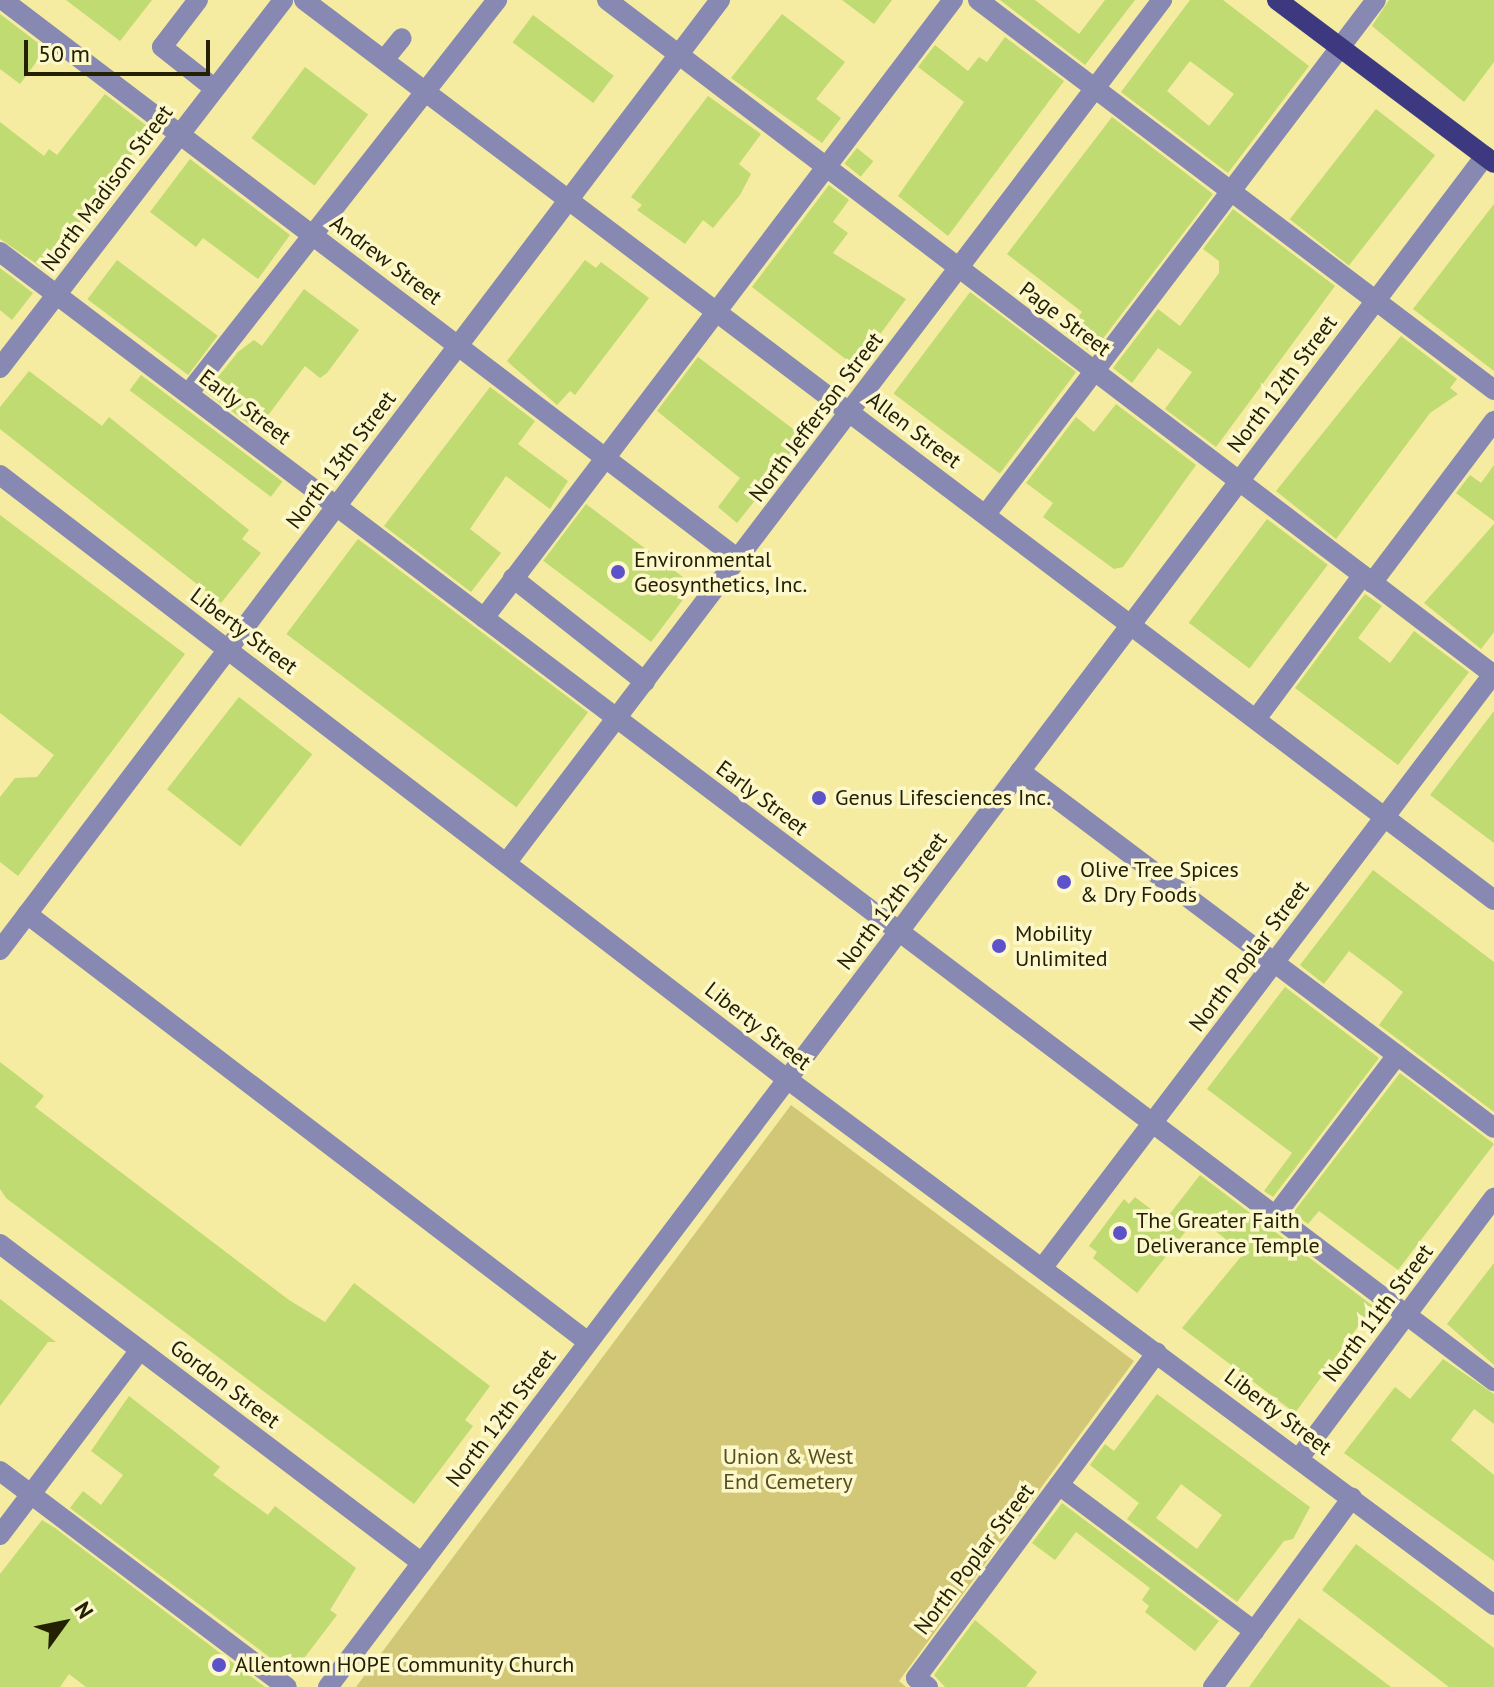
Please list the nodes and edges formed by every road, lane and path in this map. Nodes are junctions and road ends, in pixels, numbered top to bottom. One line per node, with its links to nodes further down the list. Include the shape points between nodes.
1 (3, 0): 20 (street, Andrew Street)
2 (198, 0): 17 (street, via 162,47)
3 (283, 0): 17 (street, North Madison Street)
4 (304, 0): 16 (street, Allen Street)
5 (497, 0): 19 (street)
6 (607, 0): 15 (street, Page Street)
7 (720, 0): 15 (street, North 13th Street)
8 (953, 0): 22 (street)
9 (978, 0): 18 (street)
10 (1162, 0): 18 (street, North Jefferson Street)
11 (1277, 0): 14 (main road)
12 (1376, 0): 14 (street)
13 (402, 38): 16 (street)
14 (1339, 47): 21 (main road); 23 (street)
15 (678, 55): 22 (street, Page Street); 24 (street, North 13th Street)
16 (384, 60): 19 (street, Allen Street)
17 (214, 88): 20 (street, North Madison Street)
18 (1096, 89): 23 (street); 27 (street, North Jefferson Street)
19 (424, 91): 24 (street, Allen Street); 25 (street)
20 (179, 133): 25 (street, Andrew Street); 28 (street, North Madison Street)
21 (1491, 154): 29 (street, North 12th Street)
22 (824, 166): 27 (street, Page Street); 30 (street)
23 (1231, 191): 29 (street); 33 (street)
24 (568, 199): 30 (street, Allen Street); 31 (street, North 13th Street)
25 (315, 236): 31 (street, Andrew Street); 35 (street)
26 (0, 252): 28 (street, Early Street)
27 (959, 269): 33 (street, Page Street); 36 (street, North Jefferson Street)
28 (56, 294): 32 (street, North Madison Street); 35 (street, Early Street)
29 (1375, 300): 34 (street); 40 (street, North 12th Street)
30 (714, 309): 36 (street, Allen Street); 38 (street)
31 (458, 344): 38 (street, Andrew Street); 41 (street, North 13th Street)
32 (0, 368)
33 (1095, 371): 40 (street, Page Street); 42 (street)
34 (1494, 390)
35 (188, 394): 41 (street, Early Street)
36 (850, 412): 42 (street, Allen Street); 43 (street, North Jefferson Street)
37 (1494, 421): 45 (street)
38 (604, 456): 43 (street, Andrew Street); 44 (street)
39 (0, 475): 48 (street, Liberty Street)
40 (1239, 481): 45 (street, Page Street); 47 (street, North 12th Street)
41 (336, 506): 46 (street, Early Street); 48 (street, North 13th Street)
42 (986, 514): 47 (street, Allen Street)
43 (738, 559): 50 (street, North Jefferson Street)
44 (513, 578): 46 (street); 50 (street)
45 (1368, 579): 49 (street, Page Street); 52 (street)
46 (484, 618): 51 (street, Early Street)
47 (1131, 623): 52 (street, Allen Street); 53 (street, North 12th Street)
48 (228, 649): 55 (street, Liberty Street); 57 (street, North 13th Street)
49 (1494, 674): 54 (street, North Poplar Street)
50 (645, 682): 51 (street, North Jefferson Street)
51 (617, 718): 55 (street, North Jefferson Street); 58 (street, Early Street)
52 (1256, 719): 54 (street, Allen Street)
53 (1020, 771): 58 (street, North 12th Street); 60 (street)
54 (1385, 817): 56 (street, Allen Street); 60 (street, North Poplar Street)
55 (507, 862): 62 (street, Liberty Street)
56 (1494, 900)
57 (27, 914): 59 (street, North 13th Street); 70 (street)
58 (899, 931): 62 (street, North 12th Street); 63 (street, Early Street)
59 (0, 950)
60 (1274, 963): 61 (street); 63 (street, North Poplar Street)
61 (1397, 1055): 64 (street); 66 (street)
62 (787, 1079): 68 (street, Liberty Street); 70 (street, North 12th Street)
63 (1152, 1123): 66 (street, Early Street); 68 (street, North Poplar Street)
64 (1494, 1128)
65 (1494, 1198): 69 (street, North 11th Street)
66 (1275, 1216): 69 (street, Early Street)
67 (0, 1244): 71 (street, Gordon Street)
68 (1043, 1267): 72 (street, Liberty Street)
69 (1407, 1315): 73 (street, Early Street); 74 (street, North 11th Street)
70 (588, 1342): 80 (street, North 12th Street)
71 (140, 1350): 77 (street); 80 (street, Gordon Street)
72 (1157, 1352): 74 (street, Liberty Street); 76 (street, North Poplar Street)
73 (1494, 1381)
74 (1300, 1457): 78 (street, Liberty Street)
75 (0, 1471): 77 (street)
76 (1059, 1485): 82 (street); 83 (street, North Poplar Street)
77 (31, 1495): 79 (street); 84 (street)
78 (1352, 1498): 81 (street, Liberty Street); 82 (street)
79 (0, 1535)
80 (422, 1563): 85 (street, North 12th Street)
81 (1494, 1605)
82 (1254, 1631): 86 (street)
83 (922, 1683)
84 (287, 1687)
85 (328, 1687)
86 (1213, 1687)

